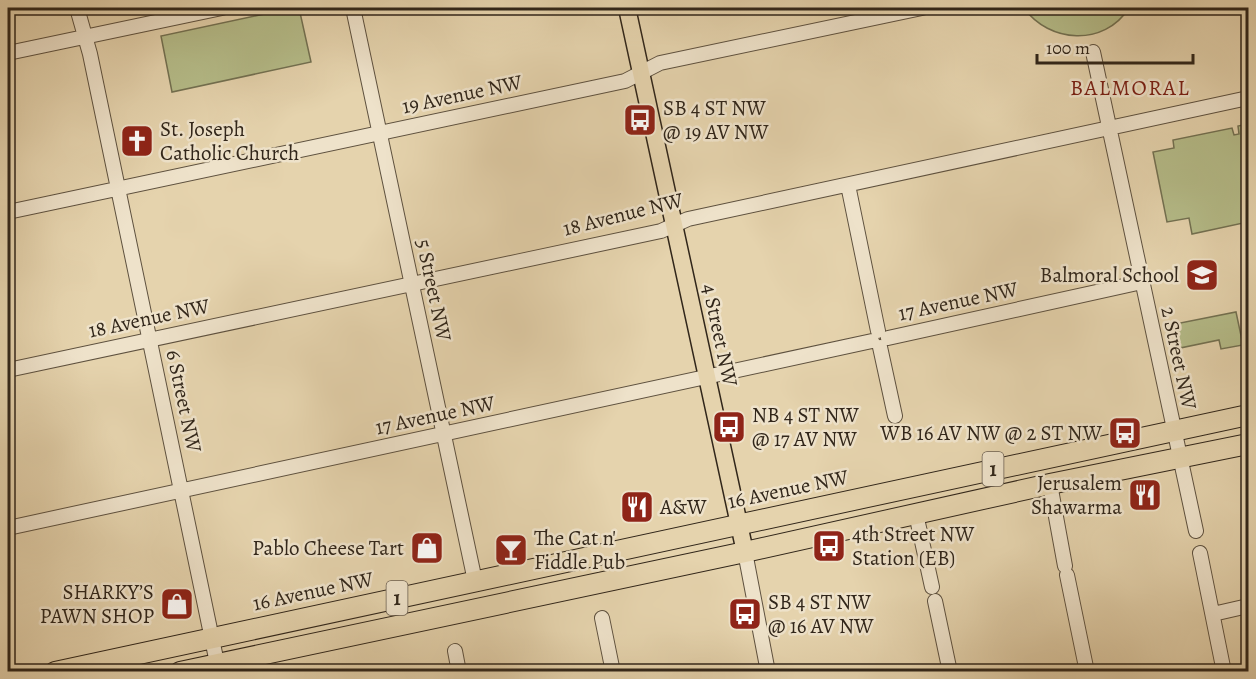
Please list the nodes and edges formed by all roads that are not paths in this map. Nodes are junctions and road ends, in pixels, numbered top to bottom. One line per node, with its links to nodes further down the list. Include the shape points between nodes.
1 (77, 8): 6 (street, 6 Street NW)
2 (222, 8): 6 (street)
3 (352, 8): 12 (street, 5 Street NW)
4 (627, 8): 9 (main road, 4 Street NW)
5 (922, 8): 9 (street, 19 Avenue NW, via 660,63)
6 (85, 37): 8 (street); 14 (street, 6 Street NW)
7 (1093, 52): 11 (street, 2 Street NW)
8 (8, 53)
9 (641, 74): 12 (street, 19 Avenue NW, via 625,81); 16 (main road, 4 Street NW)
10 (1248, 98): 11 (street, 18 Avenue NW)
11 (1108, 128): 13 (street, 18 Avenue NW); 17 (street, 2 Street NW)
12 (379, 132): 14 (street, 19 Avenue NW); 18 (street, 5 Street NW)
13 (848, 185): 16 (street, 18 Avenue NW); 20 (street)
14 (118, 189): 15 (street, 19 Avenue NW); 19 (street, 6 Street NW)
15 (8, 212)
16 (674, 225): 18 (street, 18 Avenue NW, via 661,231); 22 (main road, 4 Street NW)
17 (1142, 282): 20 (street, 17 Avenue NW); 25 (street, 2 Street NW)
18 (411, 283): 19 (street, 18 Avenue NW); 26 (street, 5 Street NW)
19 (150, 339): 21 (street, 18 Avenue NW); 30 (street, 6 Street NW)
20 (879, 339): 22 (street, 17 Avenue NW); 24 (street)
21 (8, 370)
22 (706, 377): 26 (street, 17 Avenue NW); 32 (main road, 4 Street NW)
23 (1248, 415): 25 (highway, 16 Avenue NW / 1)
24 (895, 416)
25 (1174, 431): 28 (street, 2 Street NW); 32 (highway, 16 Avenue NW / 1)
26 (443, 434): 30 (street, 17 Avenue NW); 37 (street, 5 Street NW)
27 (1248, 444): 28 (highway, 1)
28 (1180, 459): 29 (highway, 1); 34 (street, 2 Street NW)
29 (1050, 484): 31 (highway, 1); 50 (street)
30 (181, 491): 33 (street, 17 Avenue NW); 41 (street, 6 Street NW)
31 (916, 514): 35 (highway, 1); 49 (street)
32 (738, 524): 35 (main road, 4 Street NW); 37 (highway, 16 Avenue NW / 1)
33 (8, 528)
34 (1196, 531)
35 (745, 552): 43 (highway, 1); 48 (street, 4 Street NW)
36 (1200, 553): 39 (street)
37 (476, 580): 41 (highway, 16 Avenue NW / 1)
38 (1248, 606): 39 (street)
39 (1213, 614): 51 (street)
40 (602, 618): 47 (street)
41 (212, 637): 43 (street, 6 Street NW); 44 (highway, 16 Avenue NW / 1)
42 (455, 651): 46 (street)
43 (217, 663): 45 (highway, 1)
44 (55, 672)
45 (180, 672)
46 (459, 672)
47 (613, 672)
48 (768, 672)
49 (950, 672)
50 (1087, 672)
51 (1224, 672)

